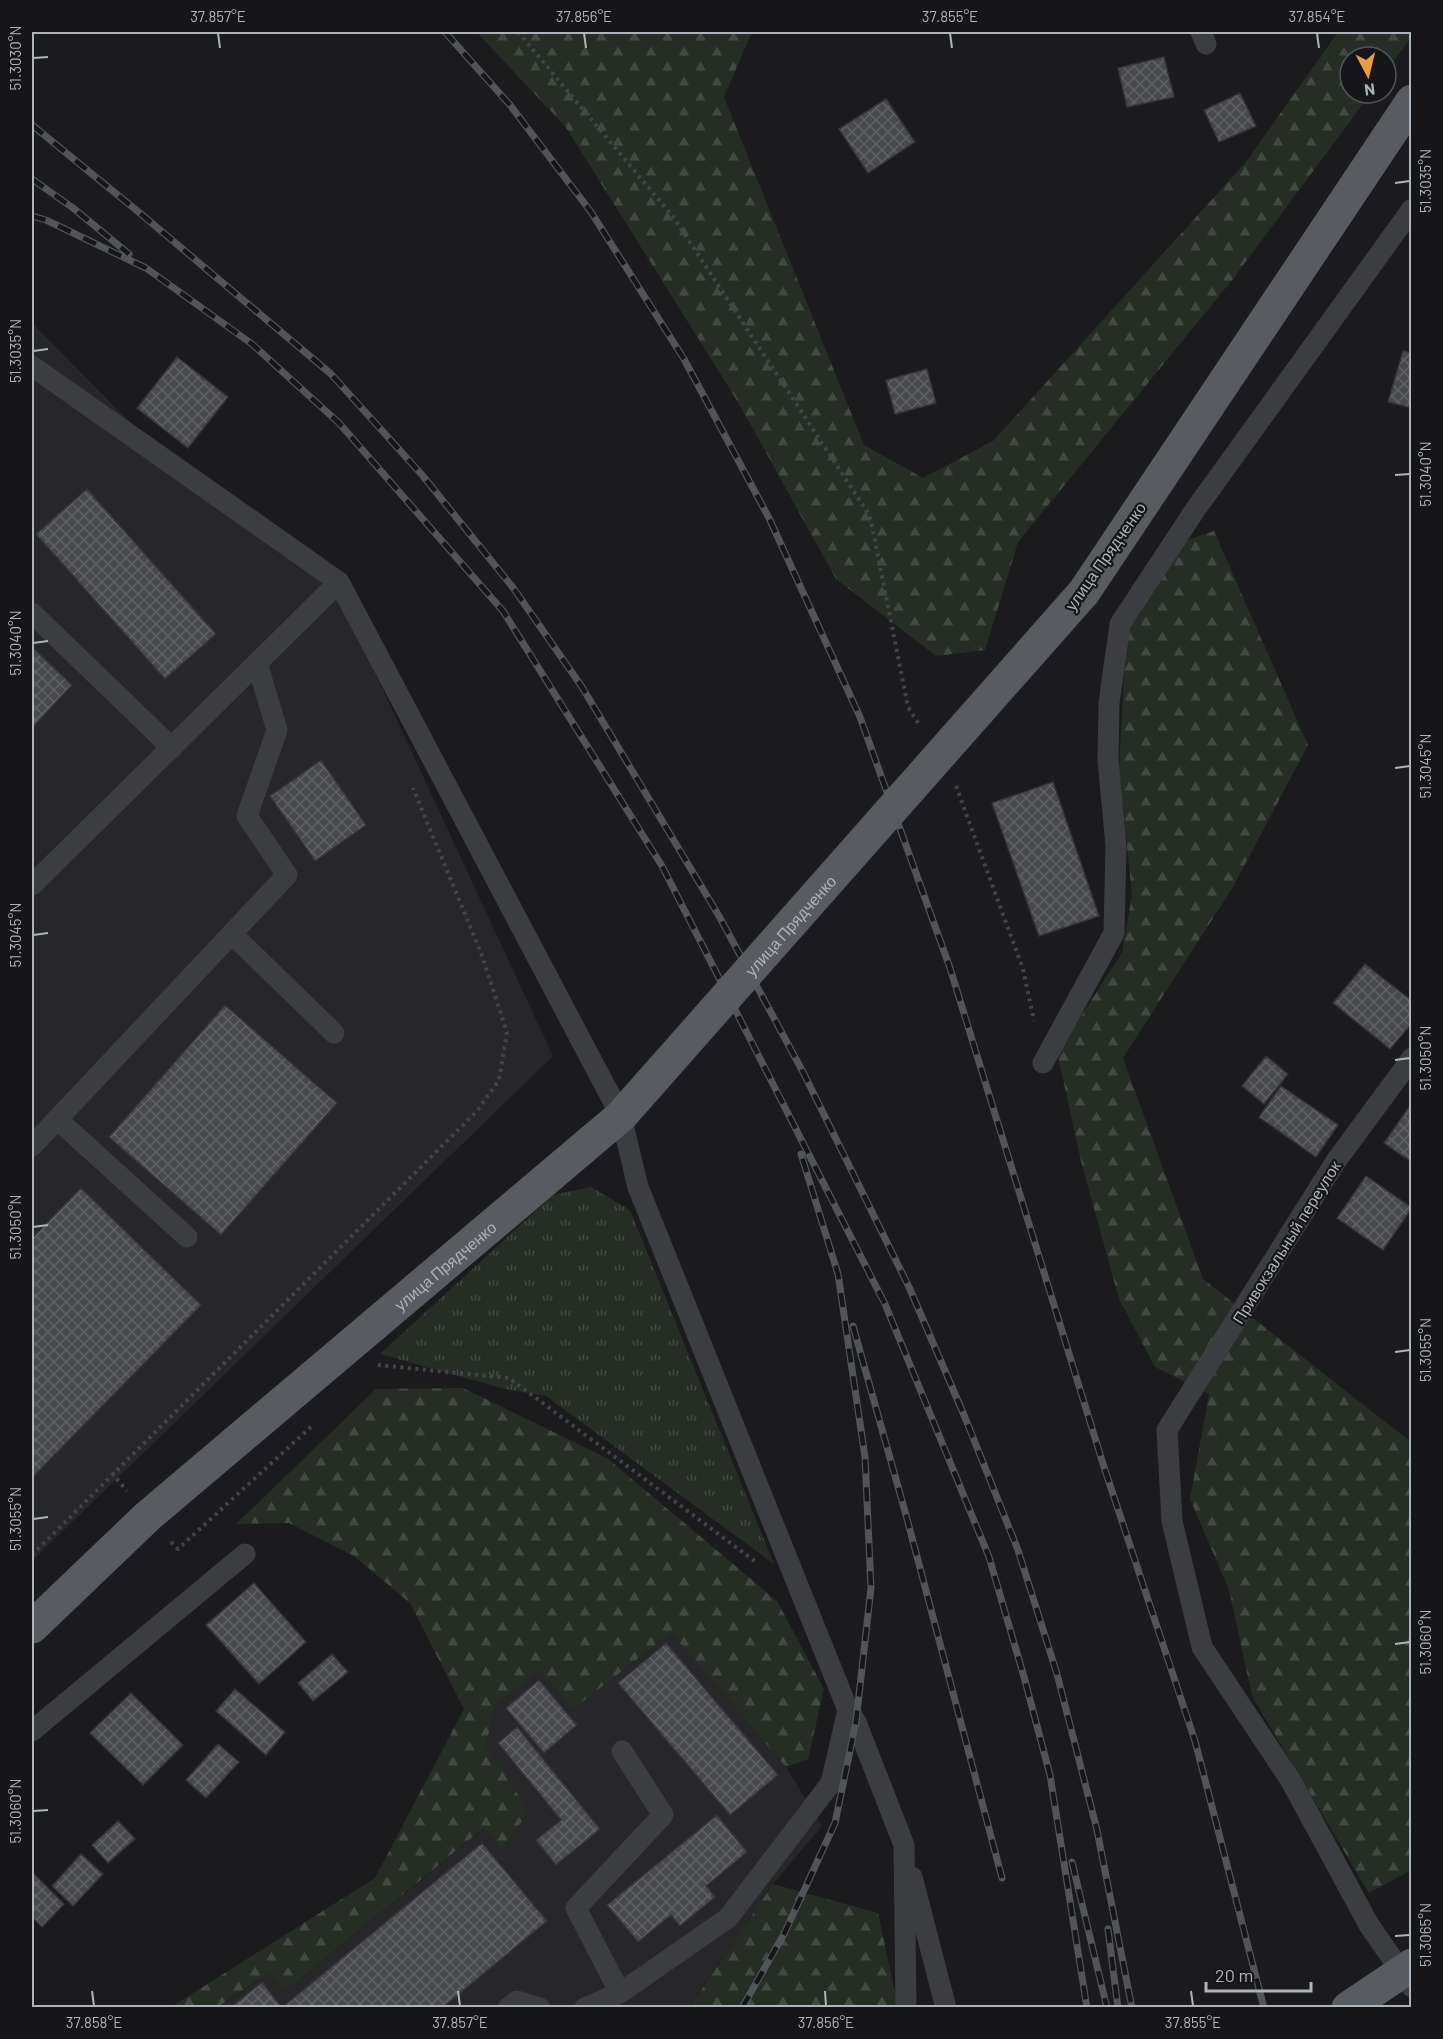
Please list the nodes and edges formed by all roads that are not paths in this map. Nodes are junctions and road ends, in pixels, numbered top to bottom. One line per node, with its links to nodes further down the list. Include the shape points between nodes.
1 (1412, 101): 13 (main road, улица Прядченко, bridge, via 1084,592)
2 (1412, 208): 12 (lane, via 1195,510 1120,624 1108,703 1108,760 1116,846 1114,933)
3 (32, 366): 4 (lane)
4 (339, 582): 6 (lane); 13 (lane)
5 (32, 613): 7 (lane)
6 (257, 663): 7 (lane); 9 (lane, via 277,730 247,816 287,875)
7 (172, 748): 8 (lane)
8 (32, 885)
9 (232, 934): 10 (lane); 14 (lane)
10 (334, 1033)
11 (1412, 1058): 24 (lane, Привокзальный переулок, via 1336,1161 1167,1430 1172,1521 1202,1647 1291,1781 1369,1925)
12 (1043, 1063)
13 (621, 1116): 18 (main road, улица Прядченко, via 148,1516); 19 (lane, via 638,1187)
14 (57, 1119): 15 (lane); 16 (lane)
15 (32, 1146)
16 (187, 1237)
17 (245, 1554): 20 (lane)
18 (32, 1627)
19 (848, 1710): 22 (lane); 25 (lane, via 831,1783 728,1918)
20 (32, 1731)
21 (622, 1751): 25 (lane, via 663,1815 576,1908)
22 (904, 1845): 29 (lane); 30 (lane)
23 (1412, 1965): 31 (main road, bridge)
24 (1412, 1987)
25 (620, 1993): 28 (lane)
26 (508, 2007): 27 (lane, via 518,2001)
27 (540, 2007)
28 (585, 2007)
29 (906, 2007)
30 (946, 2007)
31 (1348, 2007)

